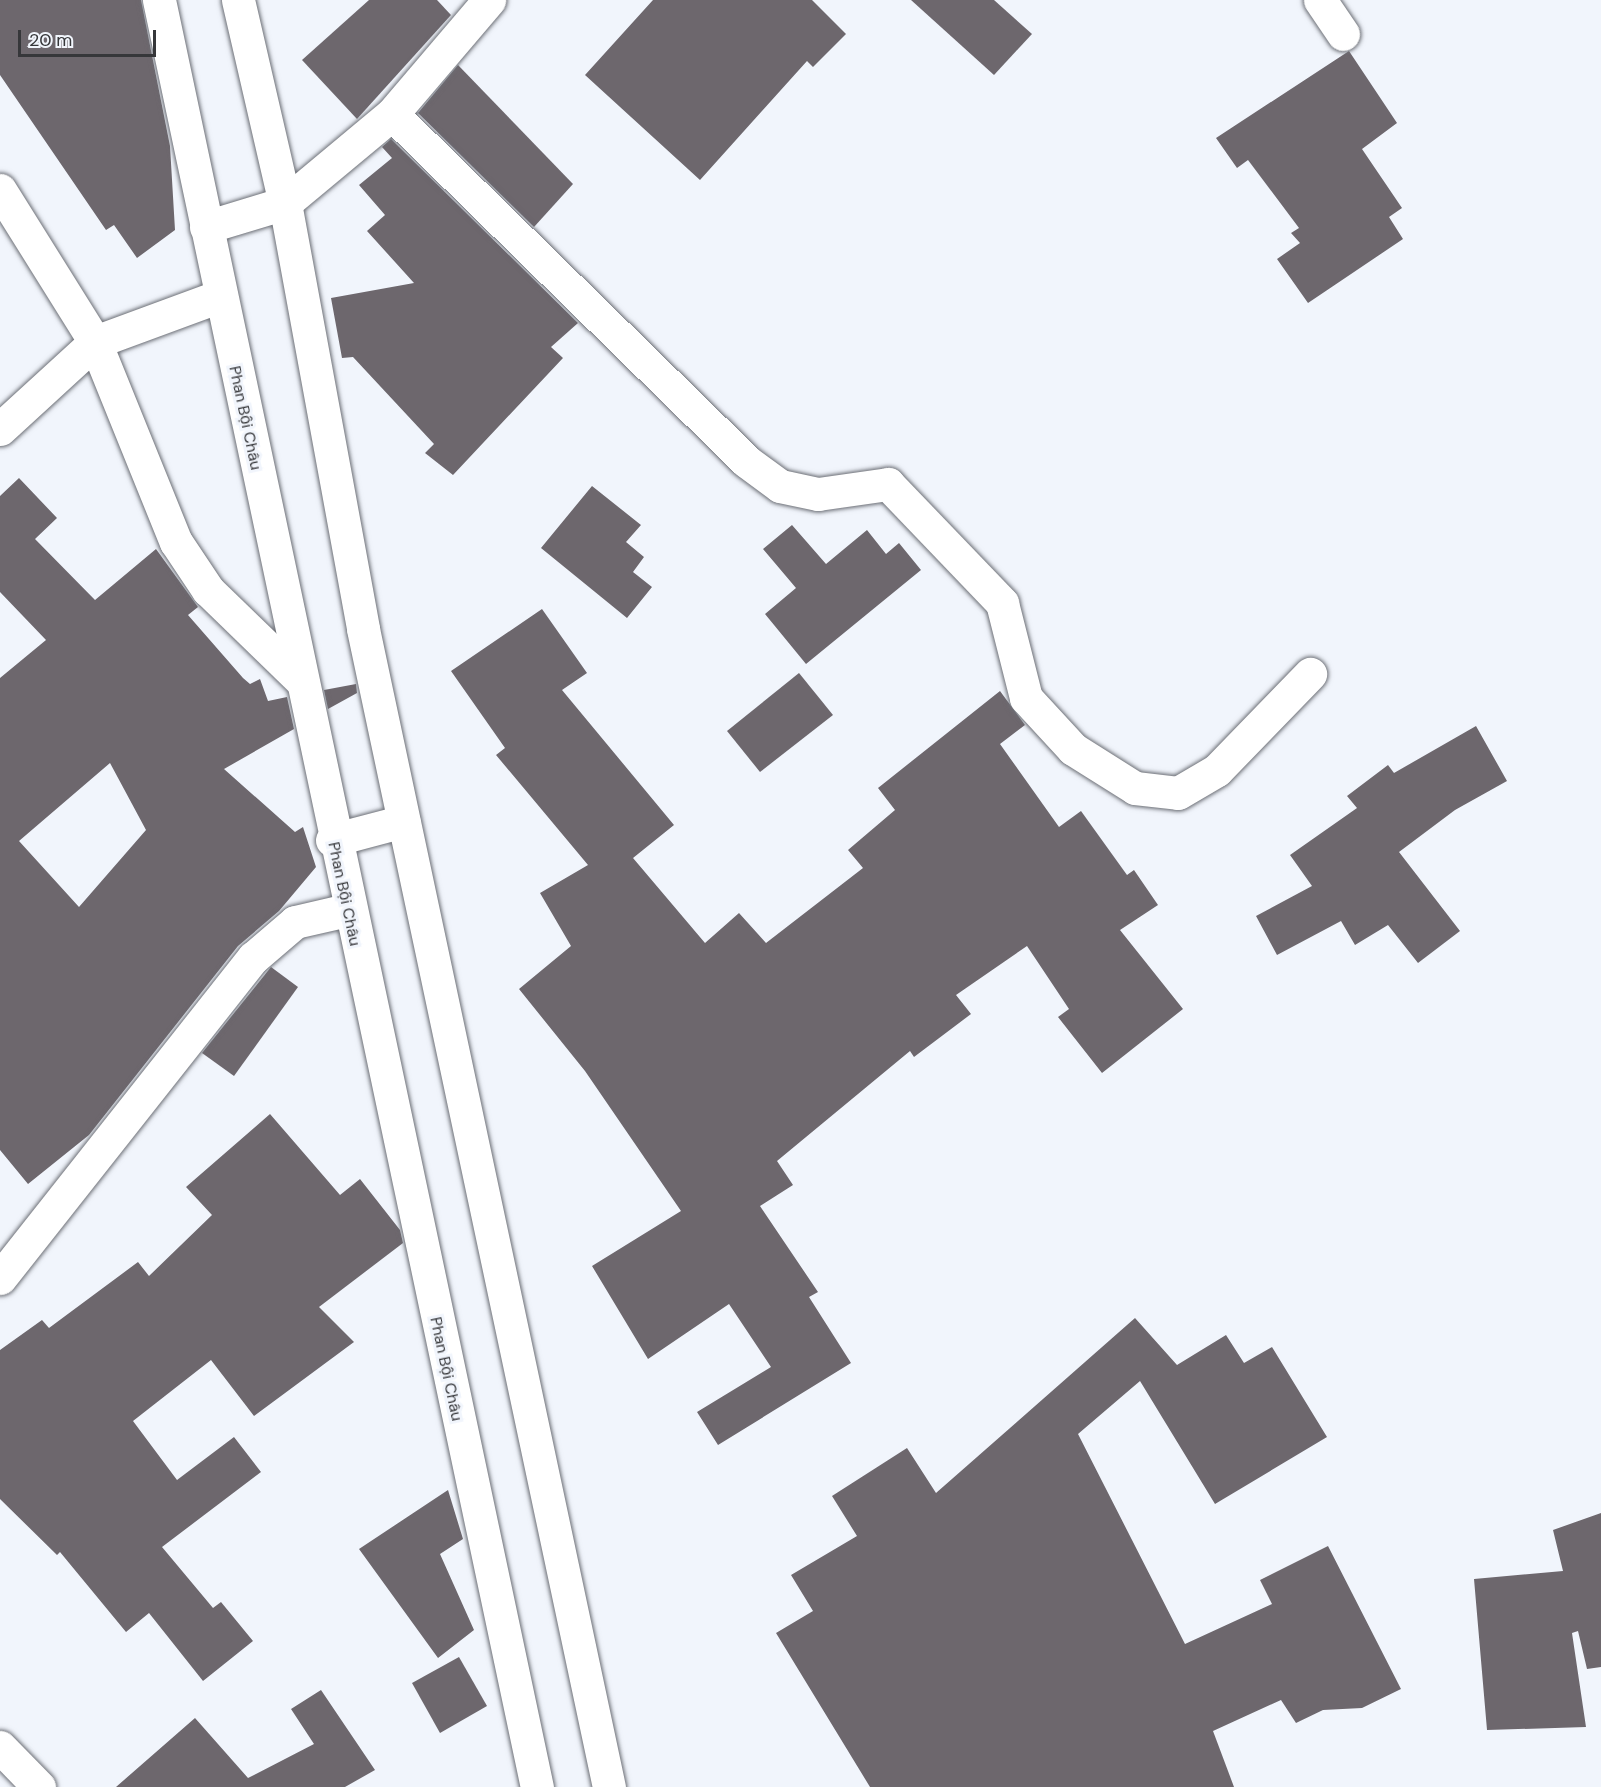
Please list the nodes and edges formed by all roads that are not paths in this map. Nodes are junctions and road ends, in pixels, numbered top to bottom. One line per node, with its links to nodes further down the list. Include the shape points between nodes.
1 (159, 0): 9 (street, Phan Bội Châu)
2 (238, 0): 8 (street)
3 (489, 0): 6 (street)
4 (1320, 0): 5 (street)
5 (1343, 34)
6 (392, 114): 8 (street); 13 (street, via 746,461 780,486 818,494 888,484 1002,603 1026,698 1073,749 1135,788 1178,793 1217,770)
7 (0, 190): 11 (street)
8 (285, 203): 9 (street); 15 (street)
9 (206, 227): 10 (street, Phan Bội Châu)
10 (220, 296): 11 (street); 14 (street, Phan Bội Châu)
11 (95, 342): 12 (street); 14 (street, via 176,542 208,590)
12 (0, 429)
13 (1310, 674)
14 (300, 679): 16 (street, Phan Bội Châu)
15 (404, 821): 16 (street); 22 (street)
16 (332, 840): 17 (street, Phan Bội Châu)
17 (347, 910): 18 (street, via 296,922 253,958); 21 (street, Phan Bội Châu)
18 (0, 1278)
19 (0, 1747): 20 (street)
20 (39, 1787)
21 (537, 1787)
22 (609, 1787)

